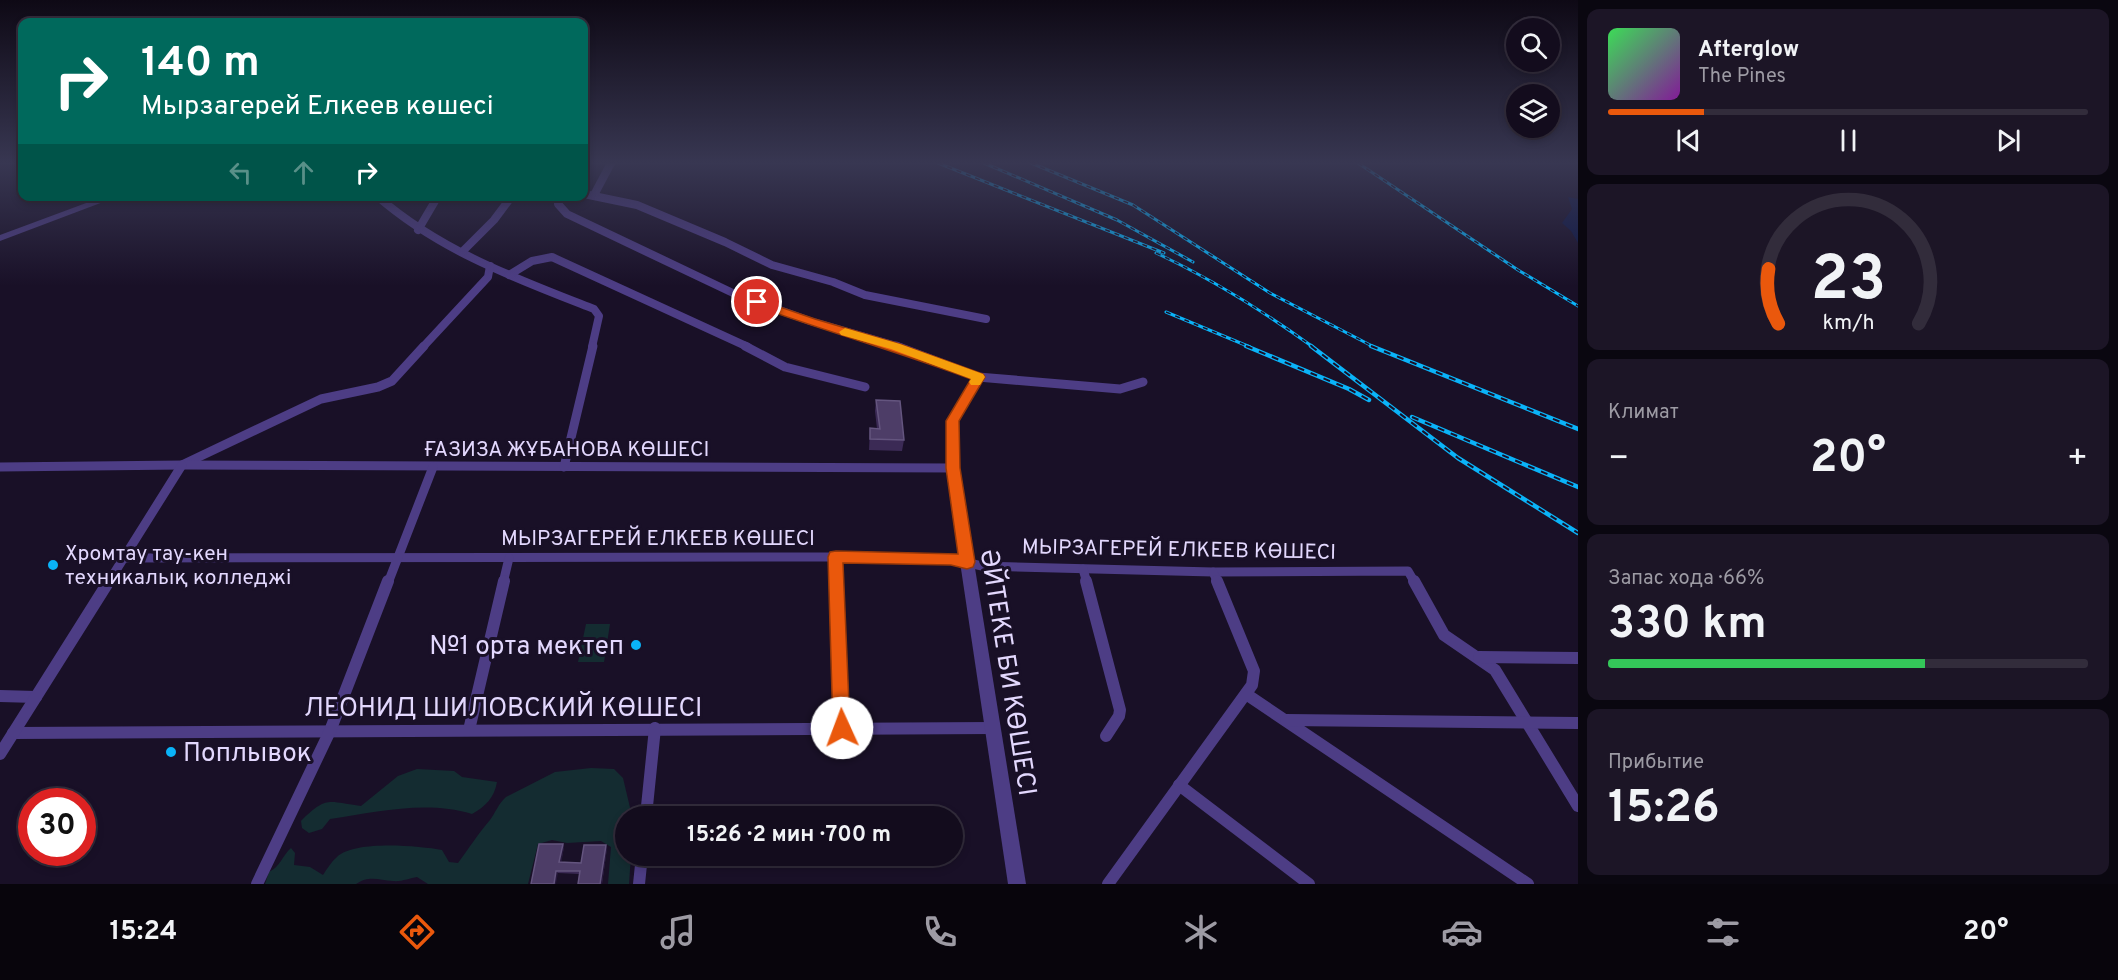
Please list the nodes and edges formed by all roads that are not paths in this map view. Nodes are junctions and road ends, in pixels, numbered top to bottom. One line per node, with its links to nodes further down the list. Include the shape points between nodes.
1 (92, 204): 8 (street)
2 (386, 204): 7 (street)
3 (433, 204): 7 (street)
4 (506, 204): 9 (street)
5 (558, 204): 13 (street, via 567,214 735,294)
6 (634, 204): 12 (street, via 772,265 865,295)
7 (418, 230): 9 (street)
8 (0, 238)
9 (462, 252): 10 (street)
10 (490, 266): 11 (street); 16 (street, via 488,277 392,381 321,399)
11 (509, 275): 15 (street, via 532,261 552,258 776,363); 19 (street, via 594,309 598,316)
12 (986, 319)
13 (978, 377): 14 (street, via 1120,389); 20 (street, ӘЙТЕКЕ БИ КӨШЕСІ, via 952,421)
14 (1143, 382)
15 (865, 387)
16 (182, 465): 17 (street, ҒАЗИЗА ЖҰБАНОВА КӨШЕСІ); 18 (street, ҒАЗИЗА ЖҰБАНОВА КӨШЕСІ); 22 (street)
17 (0, 467)
18 (434, 467): 19 (street, ҒАЗИЗА ЖҰБАНОВА КӨШЕСІ); 24 (street)
19 (564, 467): 20 (street, ҒАЗИЗА ЖҰБАНОВА КӨШЕСІ)
20 (953, 468): 25 (street, ӘЙТЕКЕ БИ КӨШЕСІ)
21 (836, 557): 23 (street, МЫРЗАГЕРЕЙ ЕЛКЕЕВ КӨШЕСІ); 25 (street, МЫРЗАГЕРЕЙ ЕЛКЕЕВ КӨШЕСІ); 37 (street)
22 (123, 558): 24 (street, МЫРЗАГЕРЕЙ ЕЛКЕЕВ КӨШЕСІ); 32 (street)
23 (509, 558): 24 (street, МЫРЗАГЕРЕЙ ЕЛКЕЕВ КӨШЕСІ); 39 (street)
24 (397, 559): 40 (street)
25 (967, 562): 26 (street, МЫРЗАГЕРЕЙ ЕЛКЕЕВ КӨШЕСІ, via 982,566); 38 (street, ӘЙТЕКЕ БИ КӨШЕСІ)
26 (1083, 569): 27 (street, МЫРЗАГЕРЕЙ ЕЛКЕЕВ КӨШЕСІ); 42 (street, via 1120,710)
27 (1213, 572): 28 (street, МЫРЗАГЕРЕЙ ЕЛКЕЕВ КӨШЕСІ, via 1408,571 1444,635); 30 (street, via 1254,671)
28 (1479, 657): 29 (street); 34 (street, via 1496,670)
29 (1578, 658)
30 (1246, 694): 33 (street); 44 (street)
31 (0, 696): 32 (street)
32 (36, 697): 41 (street)
33 (1285, 720): 34 (street); 53 (street)
34 (1528, 723): 35 (street); 46 (street)
35 (1578, 723)
36 (655, 728): 37 (street, ЛЕОНИД ШИЛОВСКИЙ КӨШЕСІ); 39 (street, ЛЕОНИД ШИЛОВСКИЙ КӨШЕСІ); 45 (street)
37 (842, 728): 38 (street, ЛЕОНИД ШИЛОВСКИЙ КӨШЕСІ)
38 (993, 728): 50 (street, ӘЙТЕКЕ БИ КӨШЕСІ)
39 (469, 730): 40 (street, ЛЕОНИД ШИЛОВСКИЙ КӨШЕСІ)
40 (330, 731): 41 (street, ЛЕОНИД ШИЛОВСКИЙ КӨШЕСІ); 48 (street)
41 (13, 733): 43 (street)
42 (1106, 736)
43 (0, 754)
44 (1179, 785): 51 (street); 52 (street)
45 (647, 806)
46 (1578, 806)
47 (641, 866): 49 (street)
48 (257, 884)
49 (639, 884)
50 (1017, 884)
51 (1108, 884)
52 (1309, 884)
53 (1528, 884)

